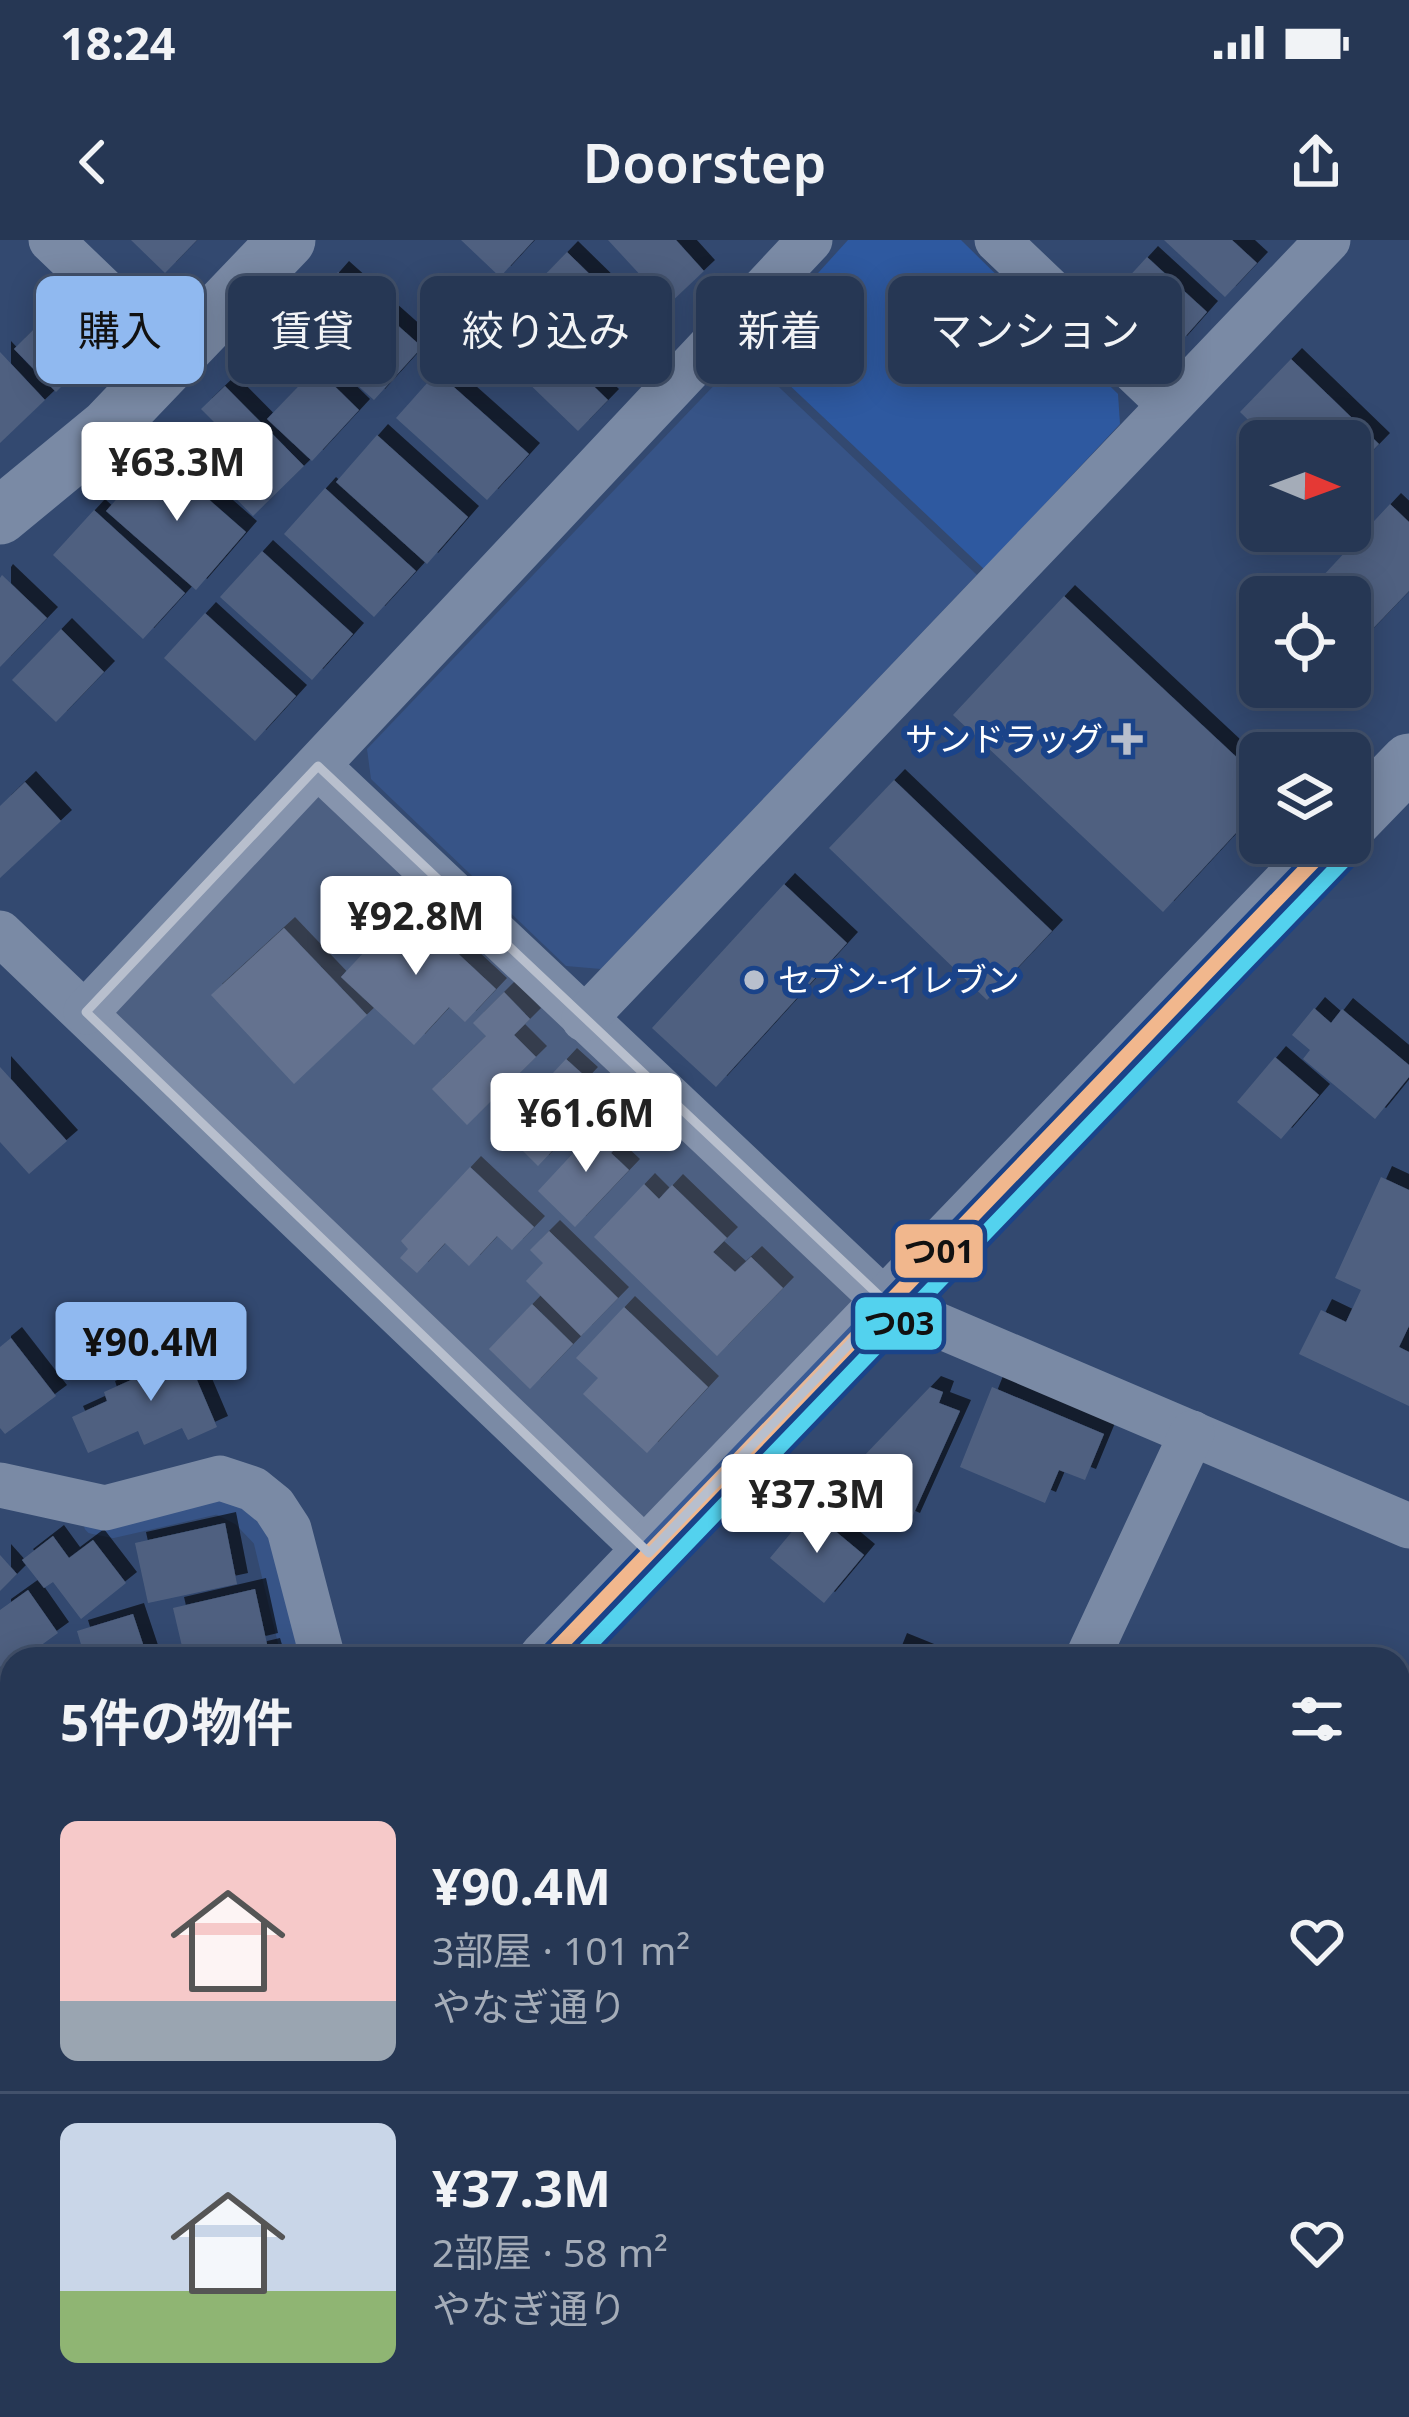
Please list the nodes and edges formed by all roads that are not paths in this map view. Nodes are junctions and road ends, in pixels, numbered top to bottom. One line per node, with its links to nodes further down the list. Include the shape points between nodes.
1 (51, 240): 6 (street)
2 (287, 240): 7 (street)
3 (810, 240): 12 (street)
4 (998, 240): 9 (street)
5 (1328, 240): 9 (street)
6 (89, 276)
7 (204, 327)
8 (149, 384): 10 (street)
9 (1170, 405): 17 (street)
10 (0, 516)
11 (1409, 762): 13 (street)
12 (318, 766): 16 (street); 17 (street)
13 (1371, 802)
14 (1311, 864): 18 (street)
15 (0, 933): 16 (street)
16 (86, 1012): 22 (street)
17 (584, 1019): 18 (street)
18 (888, 1304): 19 (street); 22 (street)
19 (1192, 1433): 21 (street); 25 (street)
20 (0, 1485): 23 (street, via 105,1508 220,1478 253,1489 289,1528)
21 (1409, 1526)
22 (649, 1553): 24 (street)
23 (320, 1647)
24 (563, 1647)
25 (1093, 1647)

